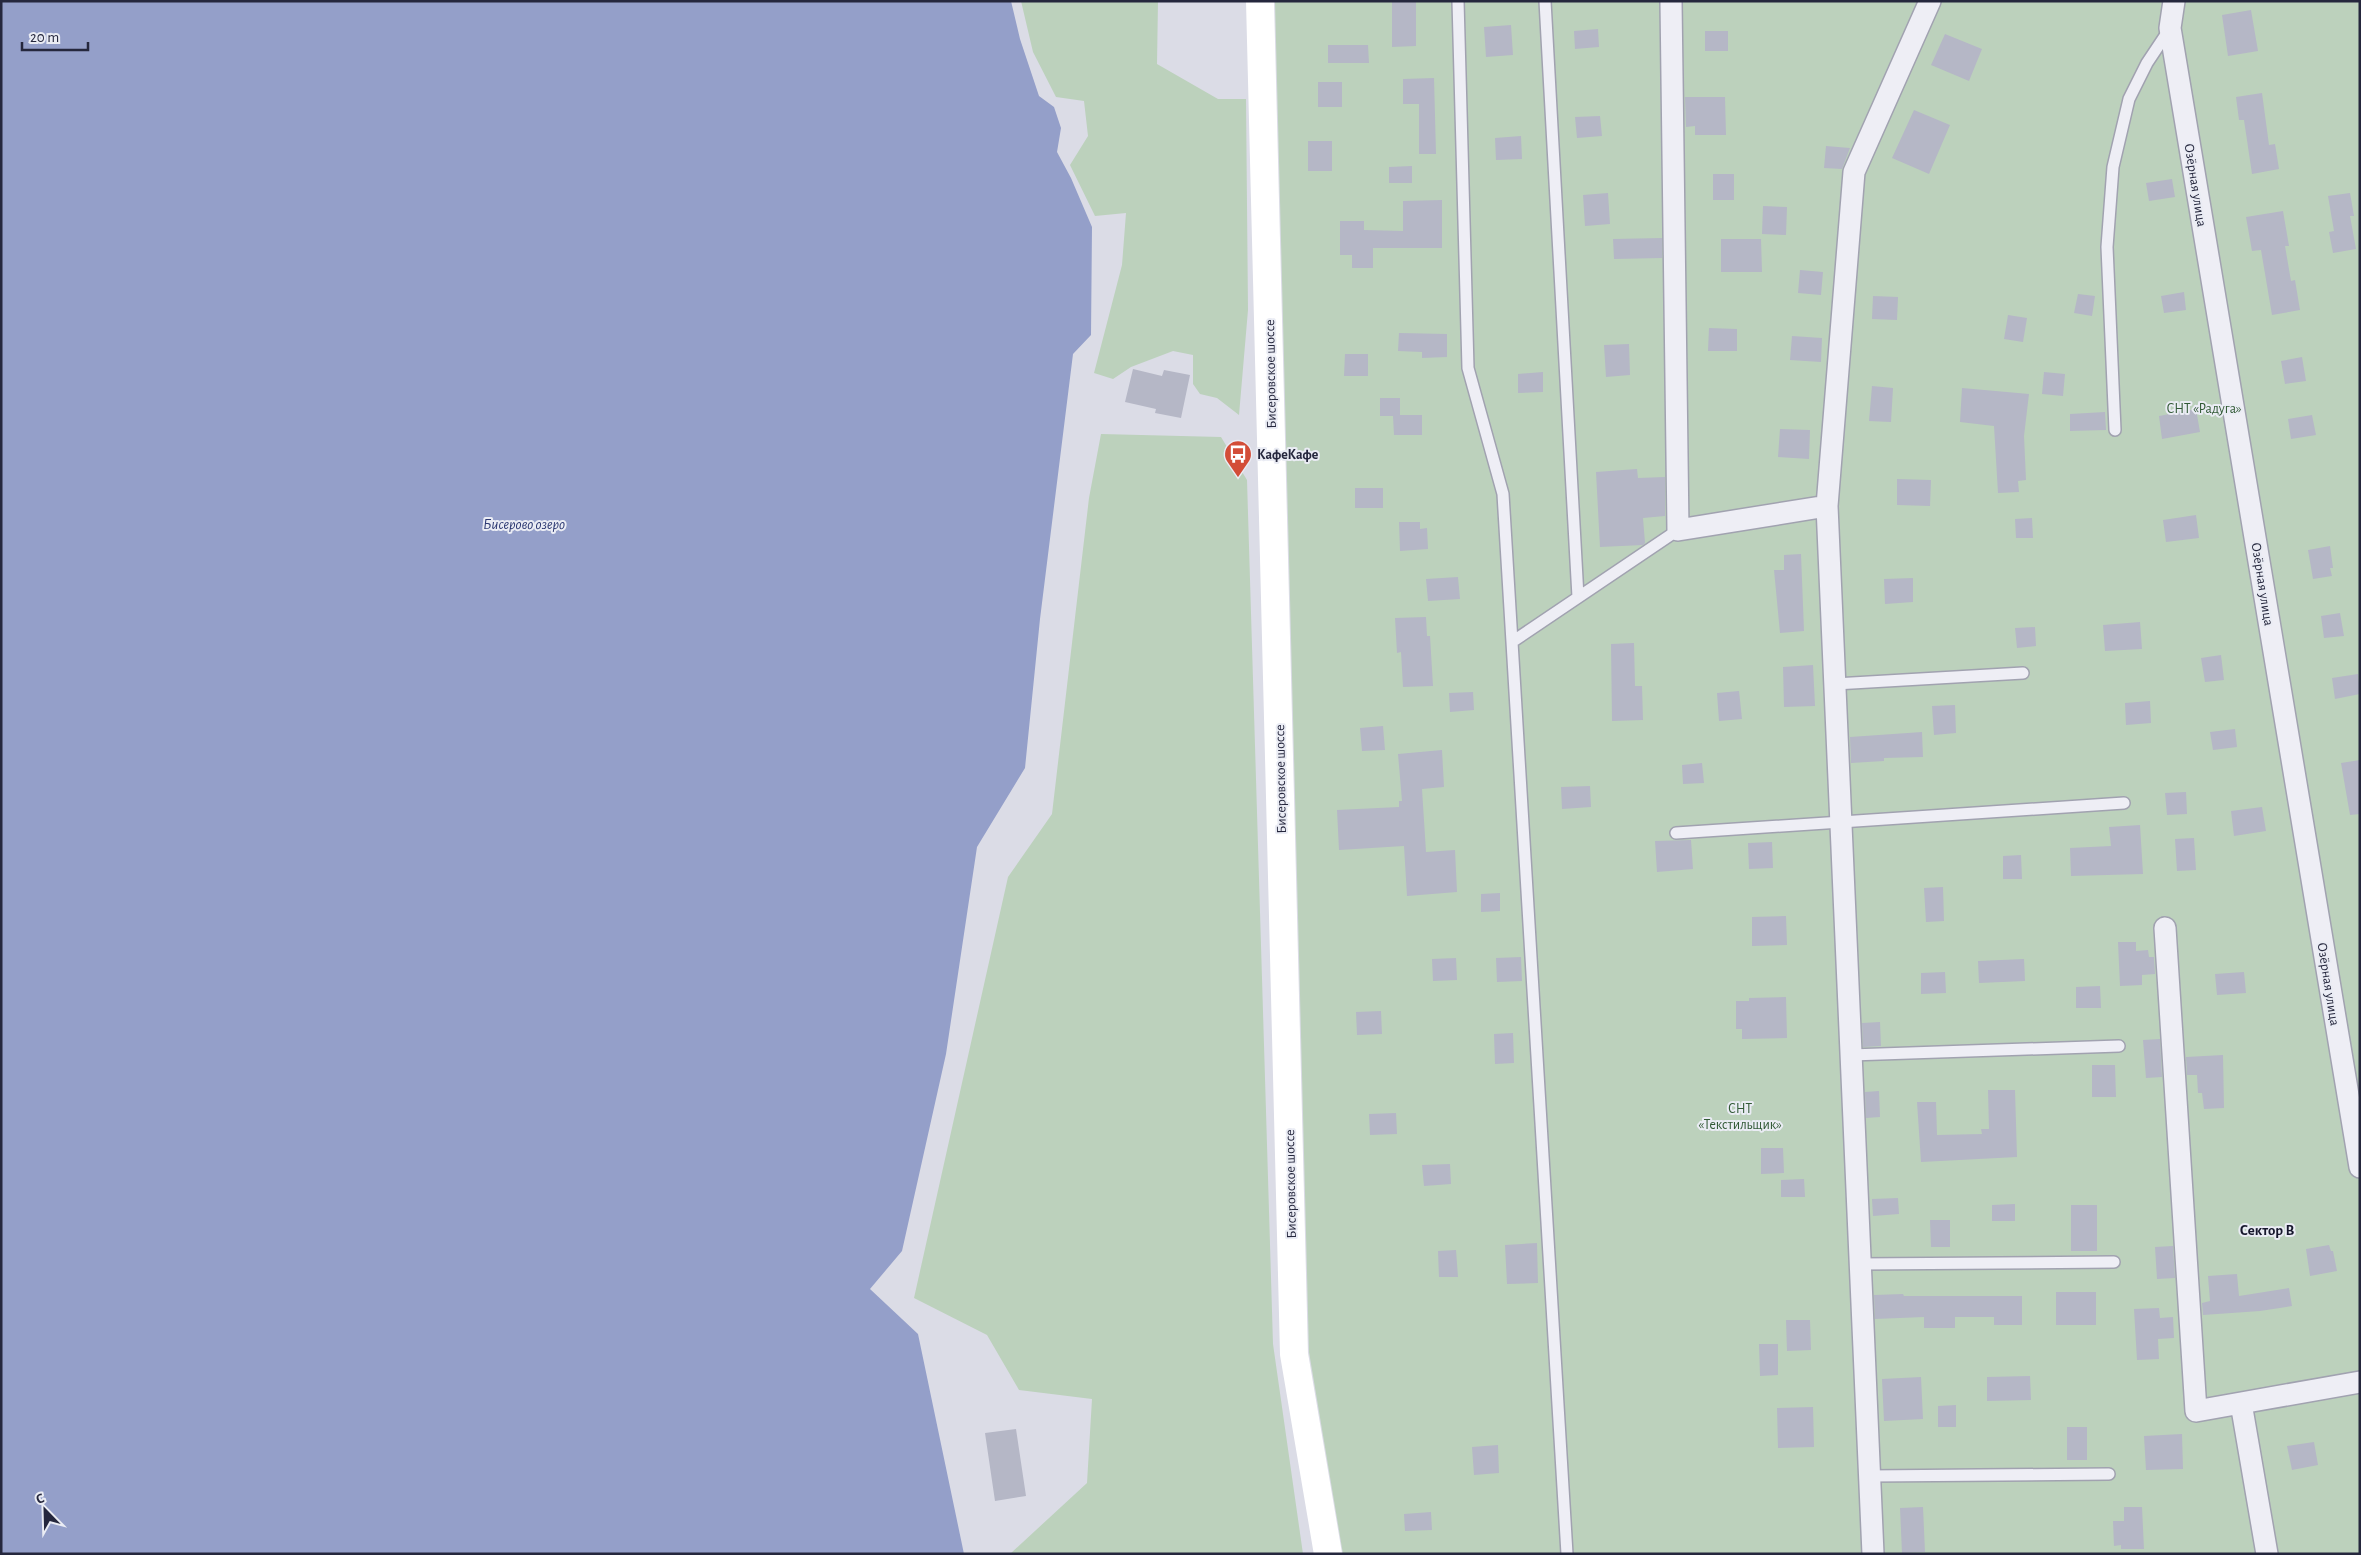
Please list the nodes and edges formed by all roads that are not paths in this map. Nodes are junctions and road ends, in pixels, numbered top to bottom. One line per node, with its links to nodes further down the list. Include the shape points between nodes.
1 (1260, 1): 28 (main road, Бисеровское шоссе, via 1294,1354)
2 (1458, 1): 12 (lane, via 1468,368 1503,494)
3 (1545, 1): 11 (lane)
4 (1671, 1): 10 (street)
5 (1930, 1): 9 (street, via 1854,172)
6 (2174, 1): 7 (street, Озёрная улица)
7 (2170, 28): 8 (lane, via 2129,99 2113,167 2107,247); 21 (street, Озёрная улица)
8 (2115, 430)
9 (1827, 506): 10 (street); 14 (street)
10 (1678, 530): 11 (lane)
11 (1578, 597): 12 (lane)
12 (1512, 642): 29 (lane)
13 (2023, 673): 14 (lane)
14 (1834, 684): 16 (street)
15 (2124, 803): 16 (lane)
16 (1841, 822): 17 (lane); 20 (street)
17 (1676, 833)
18 (2165, 928): 25 (street, via 2196,1411)
19 (2119, 1046): 20 (lane)
20 (1851, 1055): 23 (street)
21 (2360, 1167)
22 (2114, 1262): 23 (lane)
23 (1860, 1264): 27 (street)
24 (2360, 1382): 25 (street)
25 (2240, 1403): 31 (street)
26 (2109, 1474): 27 (lane)
27 (1869, 1476): 30 (street)
28 (1328, 1554)
29 (1567, 1554)
30 (1873, 1554)
31 (2267, 1554)

